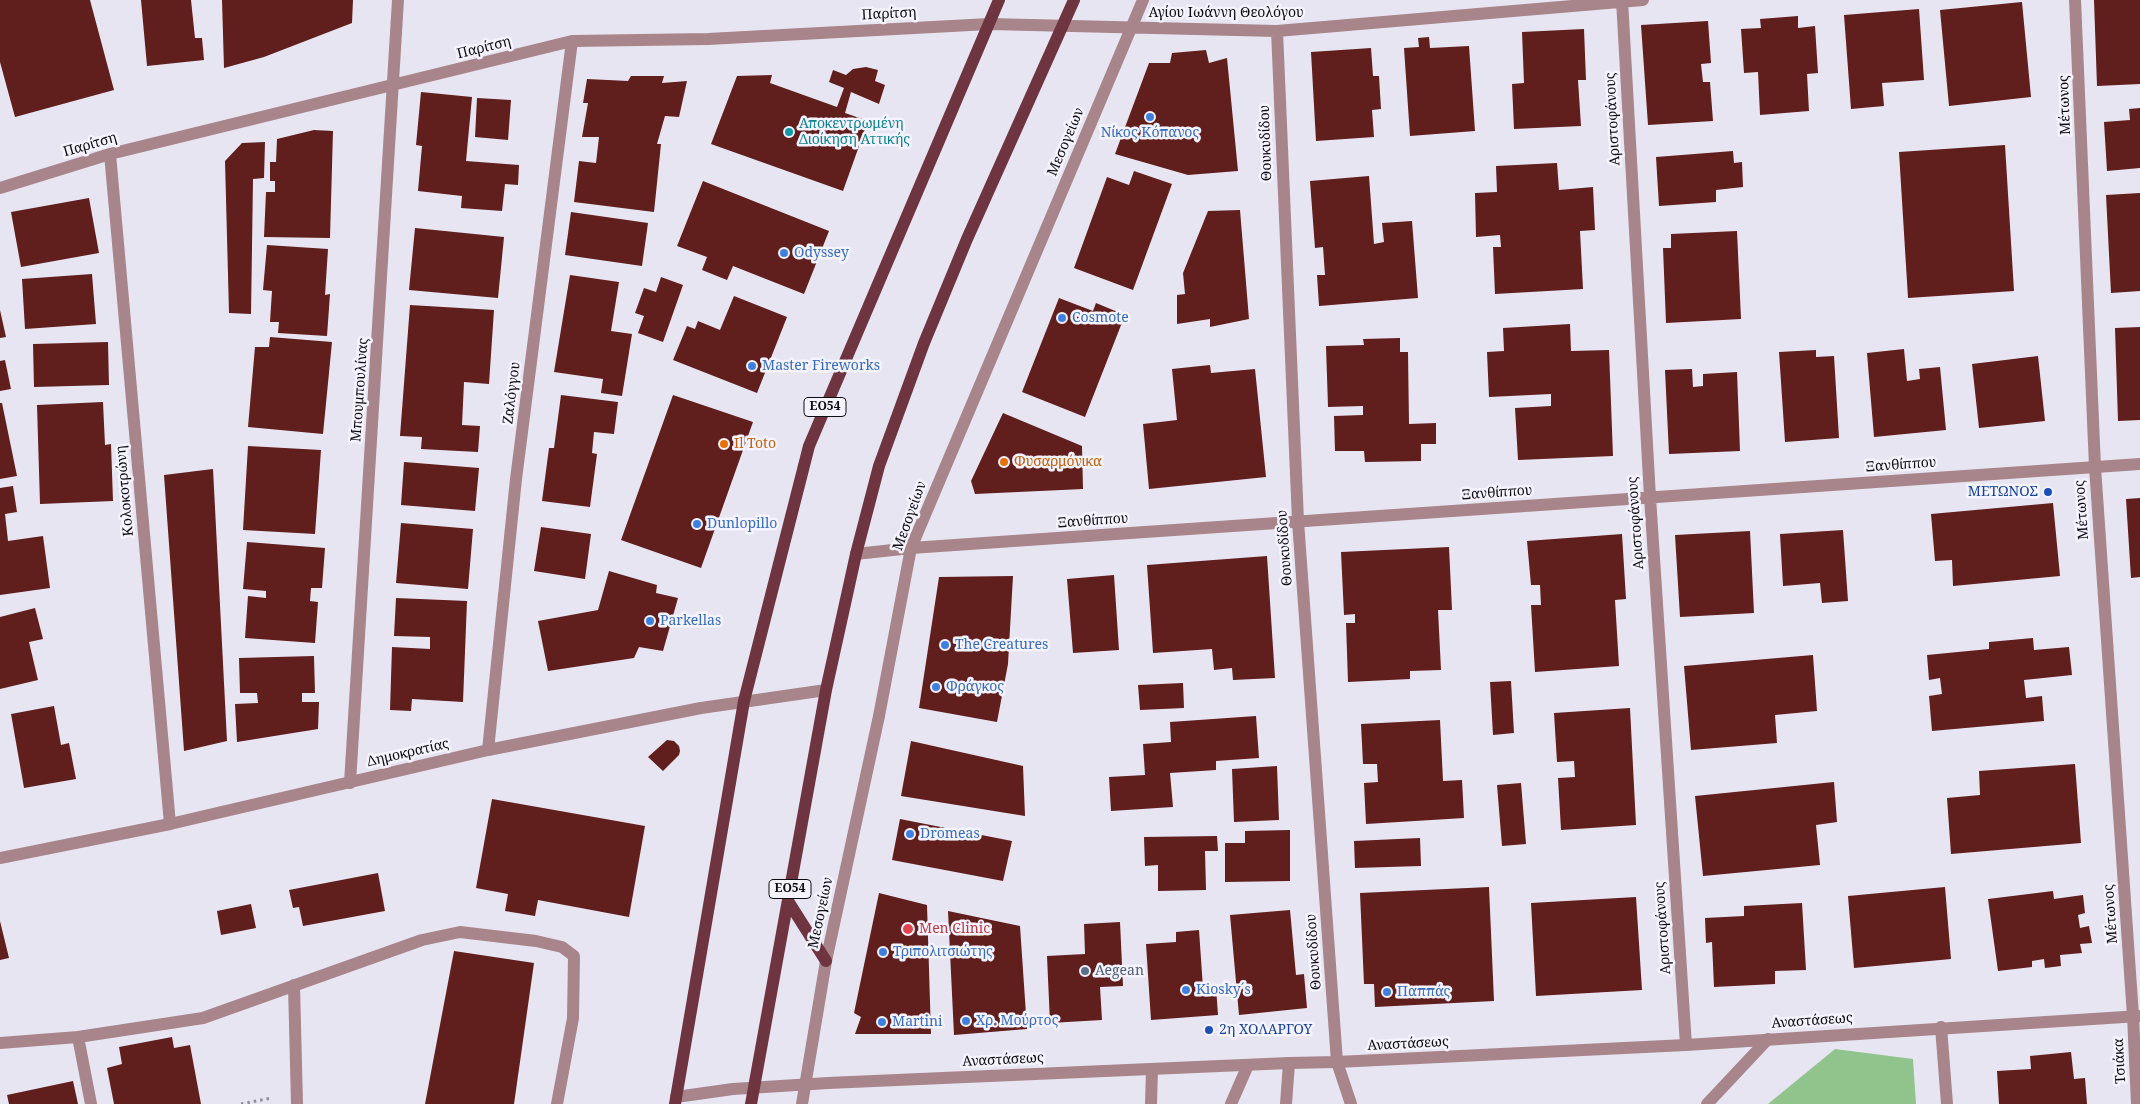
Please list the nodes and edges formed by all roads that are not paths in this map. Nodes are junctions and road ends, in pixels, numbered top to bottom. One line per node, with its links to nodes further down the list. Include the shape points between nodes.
1 (398, 0): 13 (street, Μπουμπουλίνας)
2 (999, 0): 8 (main road, ΕΟ54)
3 (1074, 0): 9 (main road, ΕΟ54)
4 (1143, 0): 10 (street, Μεσογείων)
5 (1643, 0): 7 (street, Αγίου Ιωάννη Θεολόγου)
6 (2075, 0): 17 (street, Μέτωνος)
7 (1622, 1): 11 (street, Αγίου Ιωάννη Θεολόγου); 18 (street, Αριστοφάνους)
8 (988, 24): 9 (street, Αγίου Ιωάννη Θεολόγου); 12 (street, Παρίτση, via 708,39); 23 (main road, ΕΟ54, via 809,446)
9 (1064, 25): 10 (street, Αγίου Ιωάννη Θεολόγου); 21 (main road, ΕΟ54, via 971,230 924,343 879,466)
10 (1132, 27): 11 (street, Αγίου Ιωάννη Θεολόγου); 20 (street, Μεσογείων)
11 (1276, 31): 19 (street, Θουκυδίδου)
12 (572, 41): 13 (street, Παρίτση); 24 (street, Ζαλόγγου, via 516,479)
13 (394, 86): 14 (street, Παρίτση); 25 (street, Μπουμπουλίνας)
14 (110, 154): 15 (street, Παρίτση); 26 (street, Κολοκοτρώνη)
15 (0, 188)
16 (2140, 464): 17 (street, Ξανθίππου)
17 (2094, 467): 18 (street, Ξανθίππου); 31 (street, Μέτωνος)
18 (1650, 497): 19 (street, Ξανθίππου); 36 (street, Αριστοφάνους)
19 (1298, 521): 20 (street, Ξανθίππου); 37 (street, Θουκυδίδου)
20 (911, 548): 21 (street, Ξανθίππου); 29 (street, Μεσογείων, via 879,716)
21 (856, 554): 22 (main road, ΕΟ54)
22 (826, 690): 23 (street, Δημοκρατίας); 28 (main road, ΕΟ54)
23 (744, 701): 24 (street, Δημοκρατίας); 44 (main road, ΕΟ54)
24 (488, 750): 25 (street, Δημοκρατίας)
25 (350, 783): 26 (street, Δημοκρατίας)
26 (170, 824): 27 (street, Δημοκρατίας)
27 (0, 858)
28 (788, 901): 29 (main road); 42 (main road, ΕΟ54)
29 (826, 960): 41 (street, Μεσογείων)
30 (294, 985): 33 (street, via 203,1018); 43 (street); 46 (street, via 422,940 460,932 562,947 574,956 573,1018)
31 (2136, 1016): 32 (street, Αναστάσεως); 55 (street, Τσιάκα)
32 (1941, 1027): 34 (street, Αναστάσεως); 54 (street)
33 (78, 1037): 35 (street); 45 (street)
34 (1768, 1039): 36 (street, Αναστάσεως); 53 (street)
35 (0, 1043)
36 (1686, 1045): 37 (street, Αναστάσεως)
37 (1337, 1062): 38 (street, Αναστάσεως); 52 (street, Θουκυδίδου)
38 (1289, 1063): 39 (street, Αναστάσεως); 51 (street)
39 (1248, 1064): 40 (street, Αναστάσεως); 50 (street)
40 (1152, 1069): 41 (street, Αναστάσεως); 49 (street)
41 (805, 1085): 42 (street, Αναστάσεως); 48 (street, Μεσογείων)
42 (754, 1088): 44 (street, Αναστάσεως); 47 (main road, ΕΟ54)
43 (297, 1098)
44 (676, 1100)
45 (91, 1104)
46 (557, 1104)
47 (751, 1104)
48 (802, 1104)
49 (1151, 1104)
50 (1231, 1104)
51 (1286, 1104)
52 (1351, 1104)
53 (1707, 1104)
54 (1947, 1104)
55 (2137, 1104)

